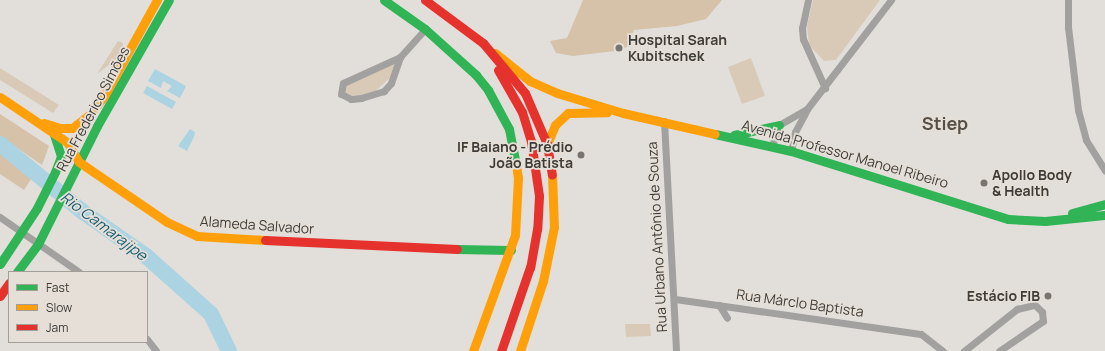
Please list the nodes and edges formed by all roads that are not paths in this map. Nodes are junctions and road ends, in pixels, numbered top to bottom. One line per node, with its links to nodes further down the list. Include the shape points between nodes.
1 (158, 0): 8 (street); 14 (street, Rua Frederico Simões)
2 (168, 0): 8 (street, Rua Frederico Simões)
3 (384, 0): 9 (street)
4 (425, 0): 10 (street)
5 (808, 0): 12 (street, via 802,28 803,40)
6 (891, 0): 12 (street)
7 (1068, 0): 27 (street, via 1068,27 1081,122 1089,146)
8 (154, 26): 19 (street, Rua Frederico Simões)
9 (425, 29): 11 (street); 34 (street, via 476,75 488,90 509,129 518,178 518,207)
10 (483, 44): 16 (street, Avenida Professor Manoel Ribeiro, via 540,87); 23 (street, via 525,93); 46 (street, via 522,112 531,141 539,196 537,229 530,267)
11 (400, 57): 11 (street, via 343,82 341,94 351,99 384,91 394,78)
12 (825, 88): 15 (street)
13 (0, 96): 17 (street, Alameda Salvador)
14 (104, 96): 17 (street, Rua Frederico Simões, via 88,116 72,128 60,128); 19 (street)
15 (807, 109): 20 (street); 25 (street, via 795,132)
16 (623, 112): 18 (street, Avenida Professor Manoel Ribeiro); 23 (street, Avenida Professor Manoel Ribeiro, via 568,113 555,126)
17 (37, 121): 21 (street, Alameda Salvador)
18 (664, 121): 22 (street, Avenida Professor Manoel Ribeiro); 40 (street, Rua Urbano Antônio de Souza)
19 (97, 126): 26 (street, Rua Frederico Simões)
20 (779, 126): 22 (street); 24 (street)
21 (53, 132): 26 (street, Alameda Salvador, via 67,142); 32 (street, Rua Frederico Simões, via 61,156 37,208)
22 (730, 135): 24 (street, Avenida Professor Manoel Ribeiro)
23 (547, 144): 47 (street, via 552,173 554,227 544,281)
24 (772, 146): 25 (street, Avenida Professor Manoel Ribeiro)
25 (791, 151): 31 (street, Avenida Professor Manoel Ribeiro, via 1008,219 1033,222)
26 (78, 162): 33 (street, Rua Frederico Simões); 34 (street, Alameda Salvador, via 167,222 197,236 397,248)
27 (1105, 171)
28 (1105, 204): 31 (street, Avenida Professor Manoel Ribeiro)
29 (1105, 215): 31 (street, Avenida Professor Manoel Ribeiro)
30 (0, 217): 32 (street)
31 (1058, 219)
32 (22, 232): 33 (street); 35 (street, Rua Frederico Simões)
33 (38, 244): 36 (street, Rua Frederico Simões); 37 (street)
34 (511, 250): 45 (street)
35 (0, 264)
36 (18, 271)
37 (77, 271)
38 (8, 284): 39 (street)
39 (0, 296)
40 (674, 299): 41 (street, Rua Márclo Baptista); 48 (street, Rua Urbano Antônio de Souza)
41 (719, 305): 42 (street); 49 (street, Rua Márclo Baptista, via 921,334)
42 (727, 318)
43 (148, 340): 44 (street)
44 (156, 351)
45 (473, 351)
46 (502, 351)
47 (520, 351)
48 (676, 351)
49 (943, 351)
50 (964, 351): 51 (street, via 1017,309 1036,305 1042,312 1043,321)
51 (999, 351)

